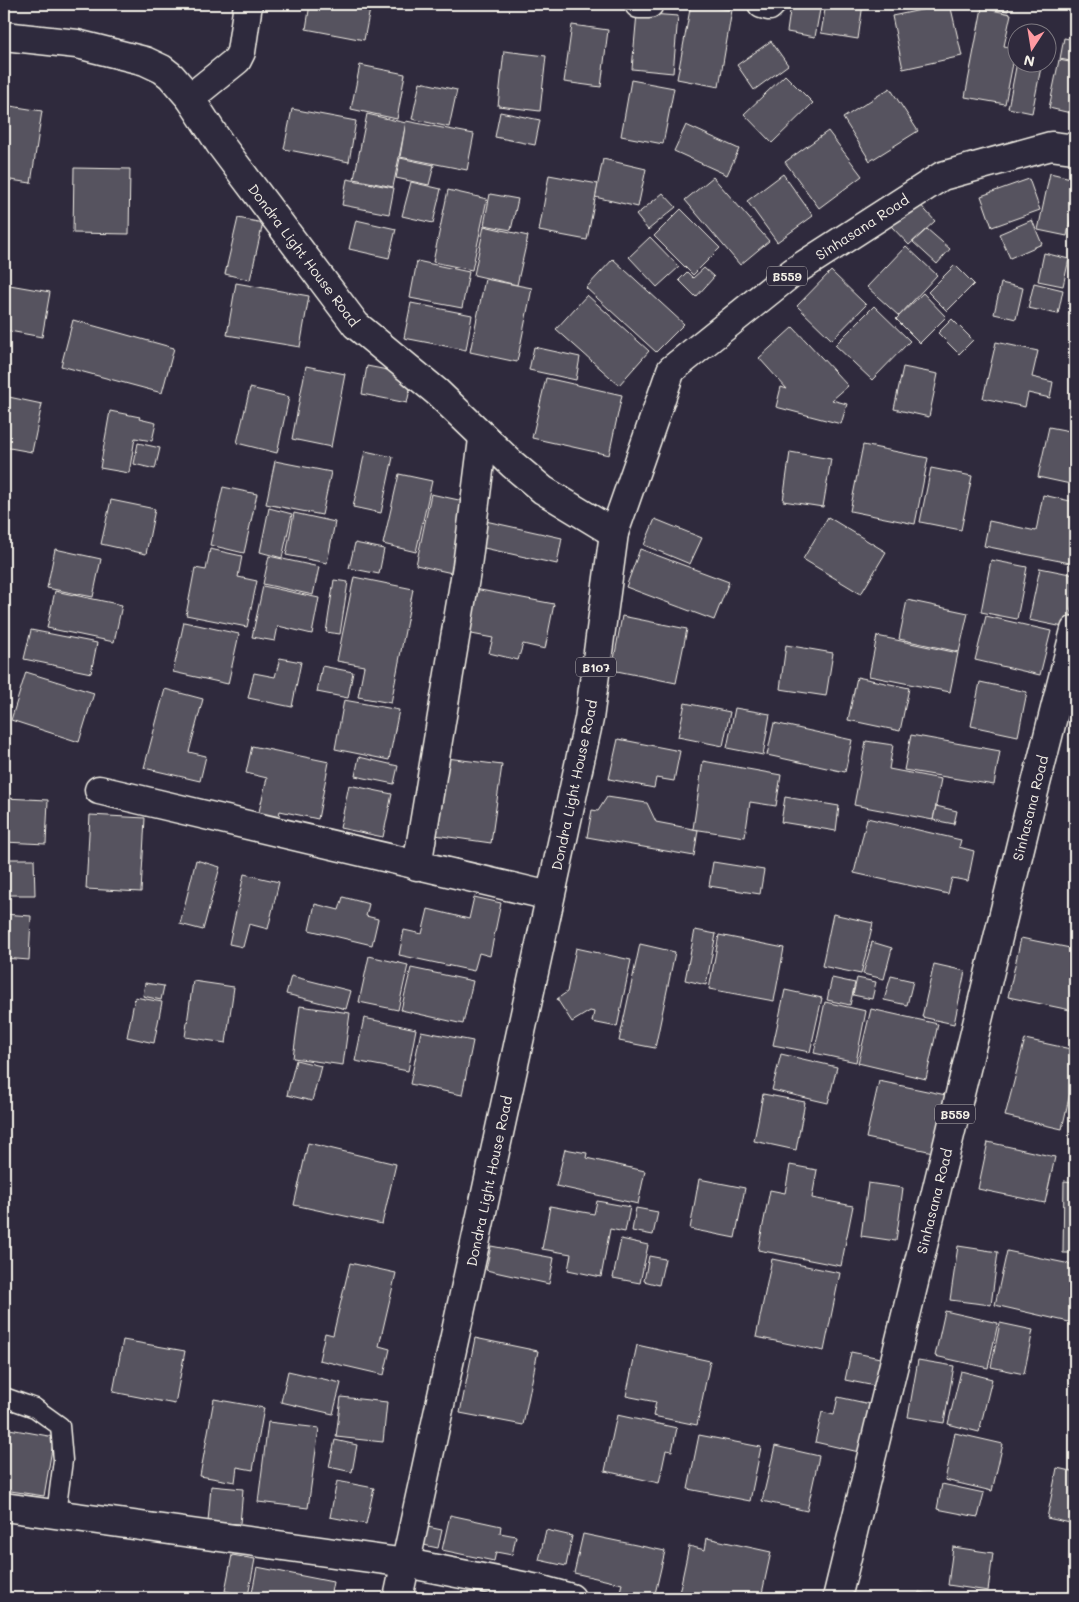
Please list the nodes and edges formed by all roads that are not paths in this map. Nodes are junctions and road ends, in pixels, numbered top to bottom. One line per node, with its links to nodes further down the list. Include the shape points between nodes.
1 (248, 4): 7 (main road, via 237,60)
2 (639, 4): 3 (main road)
3 (649, 4)
4 (762, 4): 5 (main road)
5 (771, 4)
6 (4, 36): 7 (main road, Dondra Light House Road, via 77,44 145,61 171,76)
7 (190, 98): 9 (main road, Dondra Light House Road, via 220,144 356,325 424,381)
8 (1075, 149): 10 (main road, Sinhasana Road / B559, via 1051,146 942,176 793,272 671,370)
9 (483, 439): 10 (main road, Dondra Light House Road, via 543,490); 13 (main road, via 467,566)
10 (614, 533): 14 (main road, Dondra Light House Road / B107, via 589,719)
11 (1075, 630): 21 (main road, Sinhasana Road / B559)
12 (98, 790): 13 (main road)
13 (417, 866): 14 (main road)
14 (550, 896): 18 (main road, Dondra Light House Road / B107)
15 (4, 1397): 17 (lane, via 35,1408 60,1426 63,1460)
16 (4, 1507): 17 (main road)
17 (56, 1514): 18 (main road)
18 (406, 1563): 19 (main road, Dondra Light House Road / B107); 20 (main road)
19 (398, 1598)
20 (571, 1598)
21 (837, 1598)

